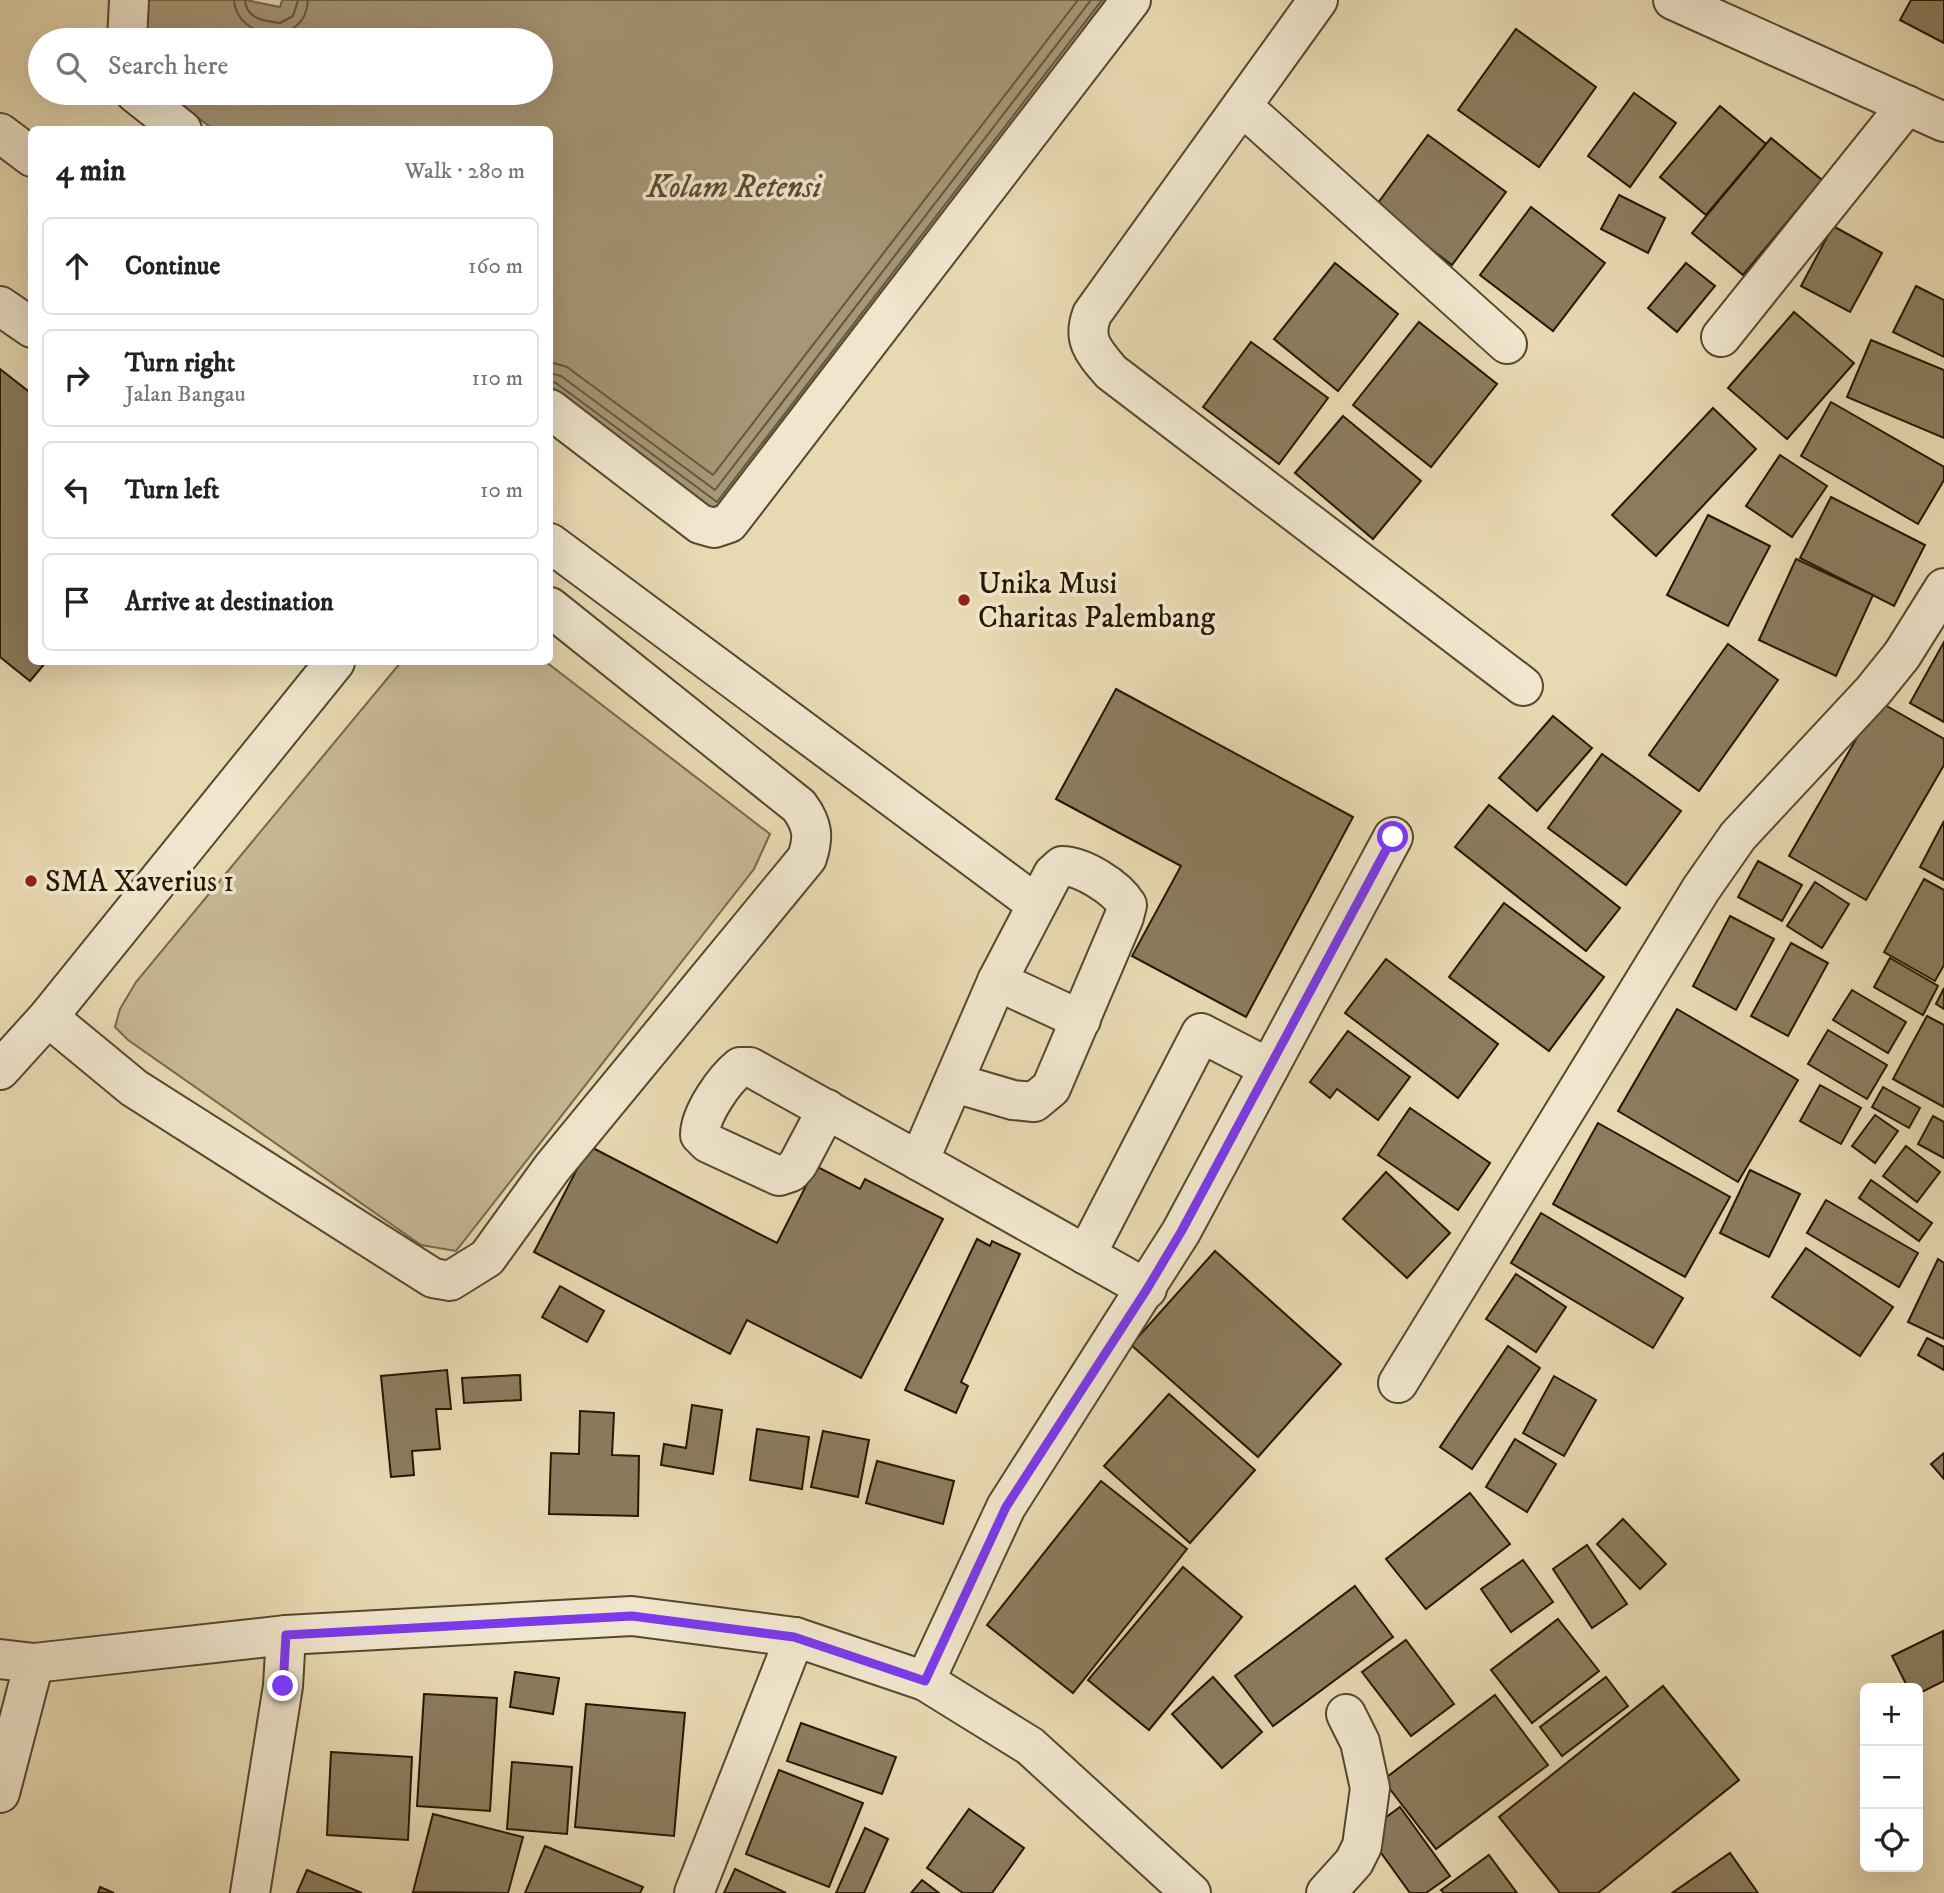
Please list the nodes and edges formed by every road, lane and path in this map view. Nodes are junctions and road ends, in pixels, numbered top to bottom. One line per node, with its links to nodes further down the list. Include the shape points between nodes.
1 (129, 0): 5 (street)
2 (1130, 0): 17 (street, via 729,523 714,528 700,524)
3 (1318, 0): 7 (street)
4 (1673, 0): 8 (street)
5 (128, 28)
6 (150, 105): 10 (street)
7 (1242, 106): 16 (street); 22 (street, via 1092,314 1086,328 1088,341 1111,372)
8 (1907, 106): 9 (street); 15 (street)
9 (1944, 122)
10 (177, 126)
11 (0, 133): 12 (street)
12 (28, 155)
13 (0, 306): 14 (street)
14 (28, 325)
15 (1721, 337)
16 (1507, 344)
17 (553, 411)
18 (553, 544): 24 (street)
19 (1944, 588): 35 (street, via 1873,691 1738,836 1701,889)
20 (553, 609): 26 (street, via 799,806 812,828 812,842 807,858 552,1168 487,1258 450,1281 433,1278 134,1088)
21 (333, 665): 26 (street)
22 (1523, 686)
23 (1393, 837): 28 (street)
24 (1036, 904): 25 (street); 27 (street, via 1053,874 1062,866 1072,866 1120,894 1127,905)
25 (997, 981): 27 (street); 30 (street)
26 (48, 1017): 29 (street)
27 (1081, 1020): 30 (street, via 1051,1088 1034,1102)
28 (1269, 1068): 33 (street, via 1202,1033); 34 (street)
29 (0, 1070)
30 (955, 1083): 32 (street)
31 (827, 1108): 32 (street)
32 (919, 1161): 33 (street)
33 (1086, 1255): 34 (street)
34 (1147, 1289): 39 (street, via 1006,1507)
35 (1398, 1383)
36 (286, 1635): 37 (street, via 632,1616); 38 (street); 42 (street, via 283,1686)
37 (794, 1637): 39 (street); 43 (street)
38 (17, 1661): 41 (street)
39 (925, 1681): 44 (street, via 1030,1746)
40 (1346, 1714): 45 (street, via 1360,1742 1370,1788 1362,1846)
41 (0, 1793)
42 (250, 1893)
43 (694, 1893)
44 (1191, 1893)
45 (1326, 1893)

